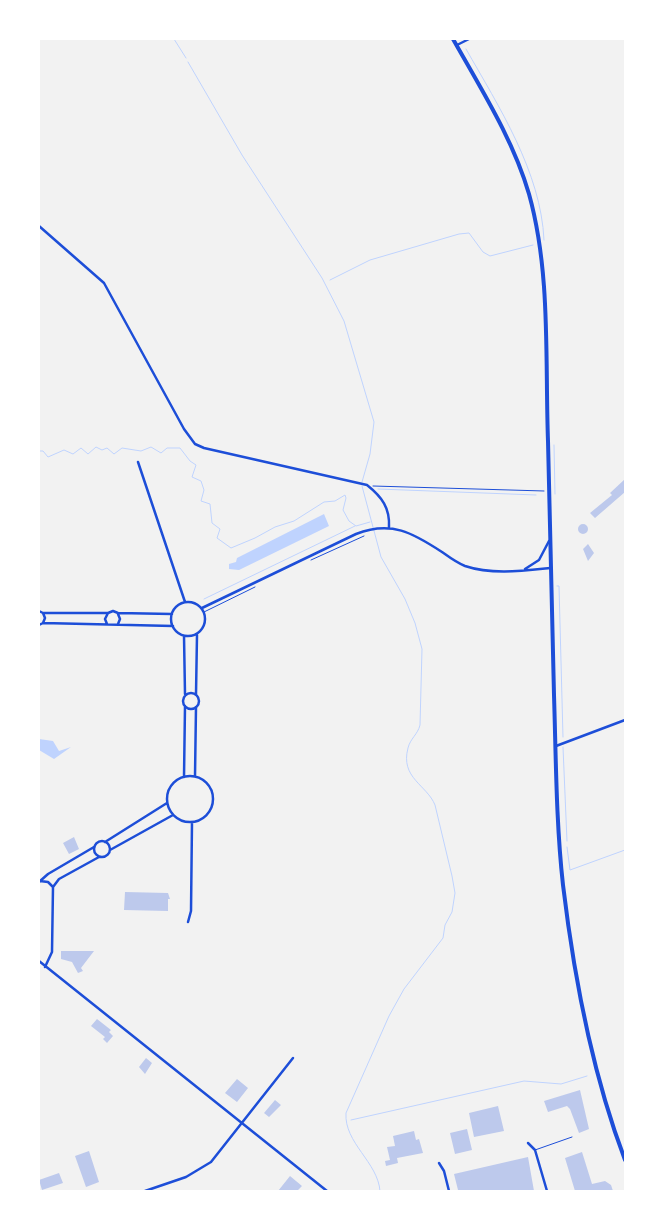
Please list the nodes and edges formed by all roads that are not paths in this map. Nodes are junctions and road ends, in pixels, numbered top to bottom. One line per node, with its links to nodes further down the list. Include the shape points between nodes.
1 (453, 39): 3 (main road)
2 (469, 39): 3 (street)
3 (457, 46): 7 (main road, via 510,144 534,214 542,267)
4 (39, 226): 6 (street, via 104,283 184,430 195,444 364,485 382,499 388,509)
5 (138, 462): 10 (street)
6 (389, 527): 9 (street, via 419,537 463,565 480,570); 11 (street, via 368,529)
7 (550, 538): 8 (main road); 9 (street, via 539,560)
8 (550, 568): 9 (street); 29 (main road)
9 (523, 570)
10 (185, 602): 11 (street); 16 (street)
11 (202, 608): 22 (street, via 205,626)
12 (39, 611): 13 (street)
13 (43, 613): 14 (street); 17 (street)
14 (108, 613): 15 (street); 18 (street)
15 (118, 613): 16 (street); 19 (street)
16 (172, 614): 21 (street)
17 (43, 623): 18 (street); 20 (street)
18 (107, 624): 19 (street)
19 (118, 624): 21 (street)
20 (39, 625)
21 (173, 626): 23 (street)
22 (197, 635): 23 (street); 25 (street)
23 (184, 636): 24 (street)
24 (185, 694): 25 (street); 26 (street)
25 (196, 694): 27 (street, via 199,702)
26 (185, 706): 27 (street, via 190,709); 30 (street)
27 (196, 707): 31 (street)
28 (625, 720): 29 (street)
29 (556, 746): 49 (main road, via 562,866 574,957 603,1096)
30 (184, 776): 31 (street); 32 (street, via 171,786)
31 (195, 776): 34 (street, via 207,783 214,799 207,815)
32 (167, 803): 33 (street); 35 (street)
33 (173, 814): 34 (street, via 179,820); 37 (street)
34 (192, 822): 41 (street, via 191,911)
35 (105, 842): 36 (street, via 100,841); 37 (street)
36 (94, 847): 38 (street); 39 (street)
37 (110, 850): 38 (street, via 106,856)
38 (99, 857): 40 (street, via 59,880)
39 (39, 882): 40 (street, via 48,882)
40 (53, 887): 43 (street, via 52,952)
41 (188, 922)
42 (39, 961): 43 (street)
43 (45, 967): 45 (street)
44 (293, 1058): 45 (street)
45 (242, 1124): 51 (street, via 219,1153 199,1171); 52 (street)
46 (572, 1137): 48 (lane)
47 (528, 1143): 48 (street)
48 (535, 1150): 54 (street)
49 (625, 1160)
50 (439, 1163): 53 (street)
51 (145, 1191)
52 (327, 1191)
53 (449, 1191)
54 (547, 1191)

